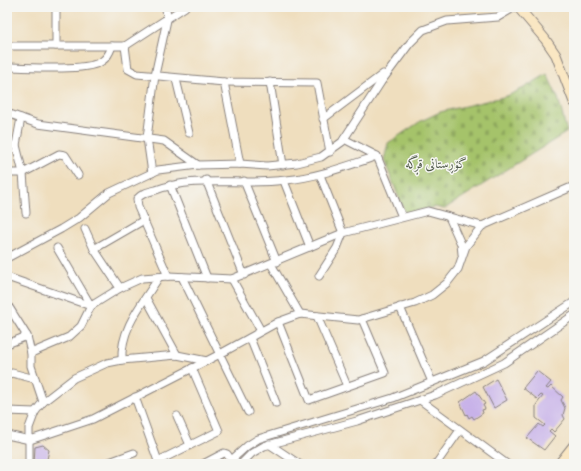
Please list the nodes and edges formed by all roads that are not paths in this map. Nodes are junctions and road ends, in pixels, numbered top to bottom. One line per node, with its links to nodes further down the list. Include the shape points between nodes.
1 (56, 7): 8 (street)
2 (166, 7): 6 (street)
3 (185, 7): 6 (street)
4 (515, 7): 12 (street, via 498,17 447,21 430,26 416,36)
5 (518, 7): 17 (street, via 556,55)
6 (167, 20): 10 (street); 13 (street)
7 (7, 46): 8 (street)
8 (56, 46): 9 (street)
9 (112, 46): 10 (street); 11 (street, via 107,57 101,62 86,67)
10 (125, 46): 13 (street, via 128,69 137,74)
11 (7, 67)
12 (391, 68): 20 (street); 23 (street)
13 (156, 75): 14 (street); 22 (street)
14 (176, 79): 15 (street); 21 (street)
15 (224, 82): 16 (street); 28 (street)
16 (270, 82): 20 (street, via 317,83); 30 (street)
17 (574, 100)
18 (7, 113): 19 (street)
19 (21, 118): 22 (street, via 38,124); 24 (street)
20 (323, 119): 26 (street)
21 (189, 133)
22 (148, 138): 29 (street, via 164,141); 33 (street)
23 (344, 139): 26 (street); 27 (street)
24 (16, 145): 25 (street); 32 (street)
25 (7, 146)
26 (330, 152): 30 (street, via 310,161)
27 (377, 156): 35 (street); 43 (street)
28 (240, 164): 29 (street); 30 (street)
29 (198, 165): 33 (street, via 167,168)
30 (283, 165)
31 (7, 173): 32 (street)
32 (23, 173): 34 (street, via 59,154 64,155); 41 (street)
33 (152, 173): 52 (street, via 108,193 79,218)
34 (78, 175)
35 (320, 175): 38 (street); 47 (street)
36 (206, 180): 37 (street); 39 (street); 54 (street)
37 (244, 181): 38 (street); 53 (street)
38 (284, 181): 48 (street)
39 (170, 185): 44 (street, via 141,195 137,199); 60 (street)
40 (574, 186): 45 (street)
41 (26, 213)
42 (449, 216): 43 (street, via 428,211); 45 (street); 51 (street, via 461,244)
43 (402, 217): 47 (street)
44 (144, 220): 50 (street); 55 (street)
45 (482, 226): 51 (street, via 473,235)
46 (85, 229): 50 (street)
47 (343, 233): 48 (street); 56 (street, via 337,248)
48 (310, 247): 53 (street)
49 (57, 248): 66 (street)
50 (94, 249): 62 (street)
51 (462, 254): 67 (street, via 458,270 447,283 432,295)
52 (7, 258)
53 (274, 263): 54 (street); 68 (street)
54 (244, 275): 61 (street)
55 (168, 276): 58 (street); 59 (street)
56 (319, 276)
57 (7, 277): 66 (street)
58 (159, 277): 62 (street, via 142,278); 63 (street)
59 (182, 277): 60 (street); 78 (street)
60 (207, 278): 61 (street)
61 (232, 279): 73 (street)
62 (120, 288): 66 (street)
63 (146, 298): 79 (street); 80 (street, via 127,329 121,348)
64 (574, 302): 85 (street, via 493,356)
65 (7, 304): 74 (street)
66 (91, 306): 77 (street, via 76,332 62,341)
67 (400, 307): 71 (street); 85 (street)
68 (300, 314): 70 (street); 72 (street)
69 (574, 315): 88 (street, via 504,362)
70 (317, 316): 71 (street); 86 (street)
71 (362, 319): 86 (street, via 385,373)
72 (278, 322): 73 (street); 86 (street, via 309,400)
73 (261, 332): 75 (street)
74 (27, 336): 76 (street); 77 (street)
75 (250, 338): 78 (street); 90 (street)
76 (7, 344)
77 (31, 353): 84 (street)
78 (220, 354): 81 (street); 93 (street)
79 (177, 355): 80 (street); 81 (street)
80 (122, 360): 89 (street, via 106,363 74,378)
81 (206, 361): 82 (street)
82 (192, 368): 87 (street); 99 (street, via 219,431)
83 (7, 375): 84 (street, via 12,373)
84 (35, 379): 89 (street)
85 (432, 382): 105 (street, via 379,403 258,439)
86 (347, 386)
87 (135, 397): 97 (street, via 93,419); 104 (street)
88 (420, 400): 95 (street); 98 (street, via 357,421)
89 (43, 402): 92 (street)
90 (276, 403)
91 (7, 411): 92 (street)
92 (35, 412): 97 (street, via 29,428)
93 (248, 412)
94 (177, 416): 99 (street)
95 (460, 430): 103 (street); 111 (street)
96 (7, 436): 97 (street)
97 (30, 440): 106 (street)
98 (269, 444): 109 (street, via 259,448); 110 (street)
99 (190, 445): 104 (street)
100 (574, 445): 113 (street)
101 (134, 453): 107 (street)
102 (574, 460): 114 (street)
103 (497, 461): 112 (street)
104 (159, 462)
105 (231, 462): 108 (street, via 224,453)
106 (30, 464)
107 (104, 464)
108 (203, 464)
109 (242, 464)
110 (299, 464)
111 (436, 464)
112 (507, 464)
113 (559, 464)
114 (571, 464)

